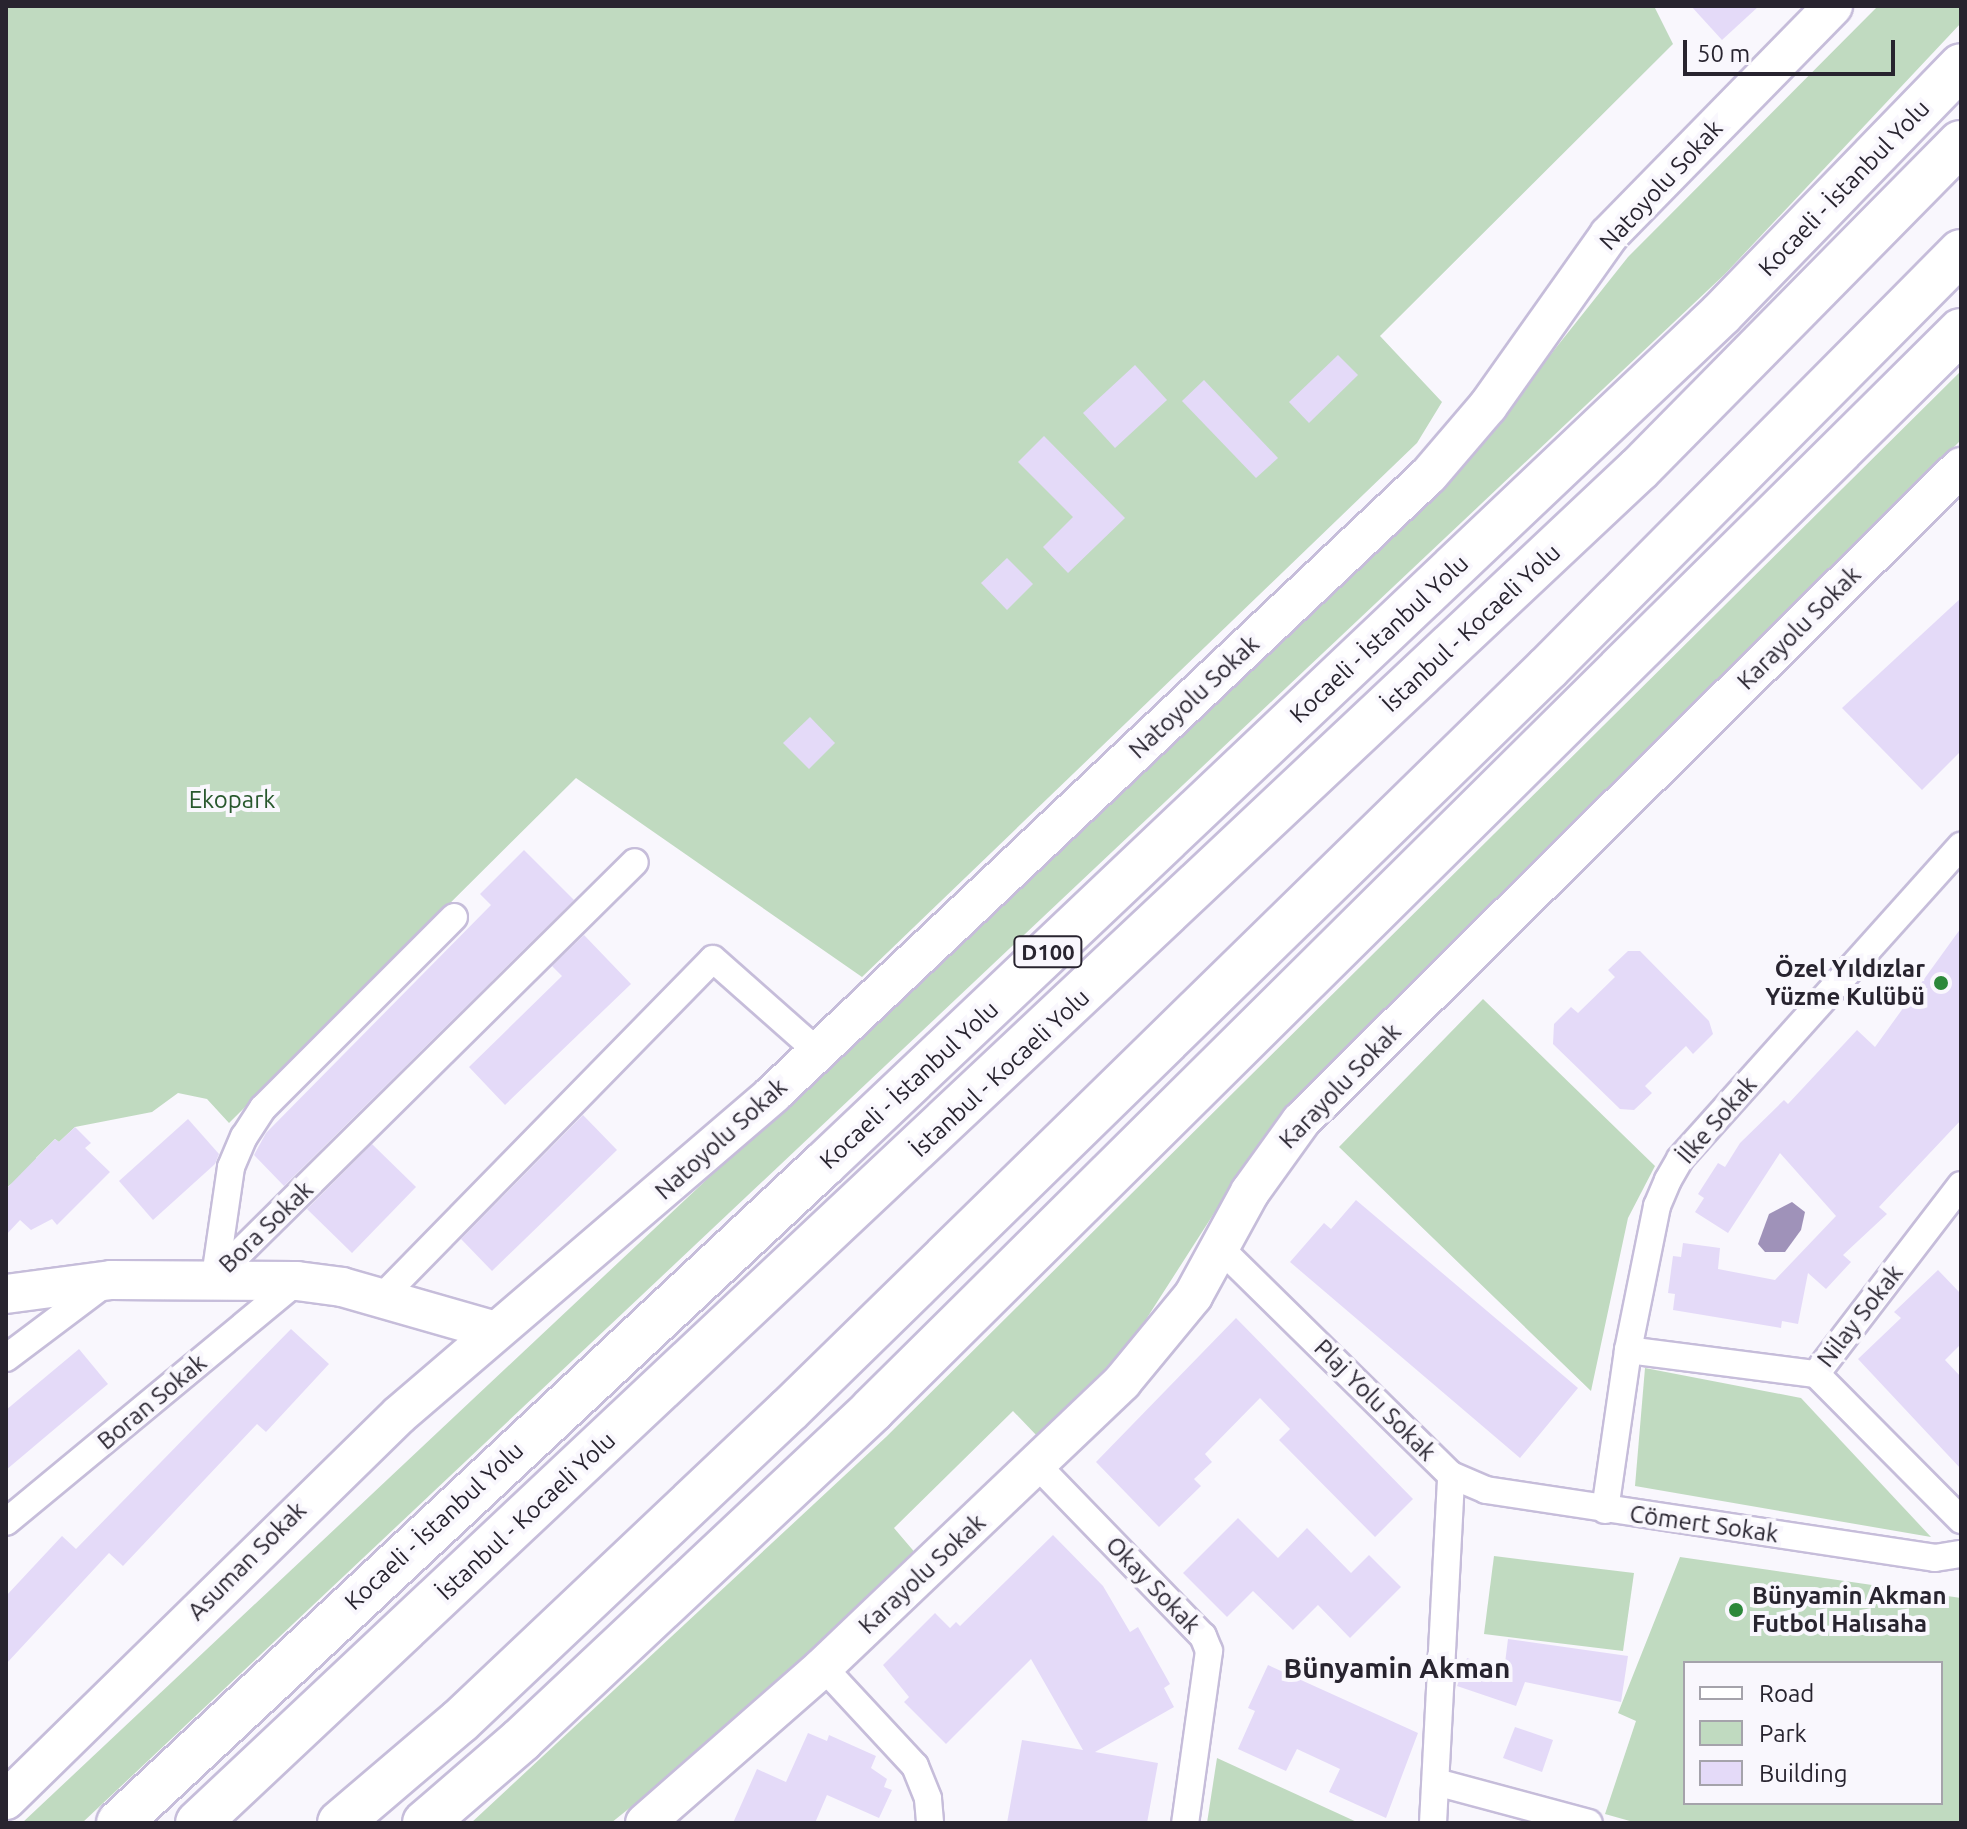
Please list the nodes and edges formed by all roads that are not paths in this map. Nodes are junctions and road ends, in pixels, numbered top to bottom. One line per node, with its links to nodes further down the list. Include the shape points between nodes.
1 (1833, 6): 10 (main road, Natoyolu Sokak, via 1609,235 1488,406 1429,475)
2 (1961, 66): 31 (highway, Kocaeli - İstanbul Yolu / D100, via 1721,314 835,1155)
3 (1961, 143): 32 (highway, İstanbul - Kocaeli Yolu / D100, via 1639,469)
4 (1961, 252): 33 (highway, via 1548,668 801,1399 460,1721)
5 (1961, 331): 34 (highway, via 872,1410 521,1740)
6 (1961, 467): 12 (main road, Karayolu Sokak, via 1301,1121 1268,1164)
7 (1961, 846): 19 (street, İlke Sokak, via 1680,1159 1657,1206)
8 (635, 862): 13 (street, Bora Sokak)
9 (454, 917): 13 (street, Bora Sokak, via 263,1108 231,1167)
10 (818, 1052): 17 (street, via 713,959); 18 (main road, Natoyolu Sokak)
11 (1961, 1185): 21 (street, Nilay Sokak)
12 (1221, 1249): 22 (main road, Karayolu Sokak, via 1174,1323); 23 (street, Plaj Yolu Sokak)
13 (215, 1277): 14 (main road); 15 (main road)
14 (111, 1280): 16 (main road); 20 (street)
15 (297, 1281): 17 (main road); 26 (street, Boran Sokak)
16 (6, 1294)
17 (381, 1298): 18 (main road)
18 (495, 1331): 30 (main road, Asuman Sokak, via 300,1508)
19 (1628, 1350): 21 (street, Nilay Sokak); 24 (street, İlke Sokak)
20 (6, 1358)
21 (1816, 1374): 25 (street)
22 (1038, 1466): 28 (main road, Karayolu Sokak); 37 (street, Okay Sokak, via 1203,1636 1209,1651)
23 (1451, 1475): 24 (street, Cömert Sokak, via 1486,1490); 29 (street, Plaj Yolu Sokak)
24 (1605, 1510): 27 (street, Cömert Sokak, via 1935,1558)
25 (1961, 1520)
26 (6, 1522)
27 (1961, 1554)
28 (823, 1667): 35 (main road, Karayolu Sokak); 36 (street, via 915,1766 928,1799)
29 (1436, 1782): 38 (street, Plaj Yolu Sokak); 39 (street)
30 (6, 1800)
31 (119, 1823)
32 (198, 1823)
33 (340, 1823)
34 (425, 1823)
35 (645, 1823)
36 (930, 1823)
37 (1185, 1823)
38 (1433, 1823)
39 (1589, 1823)

